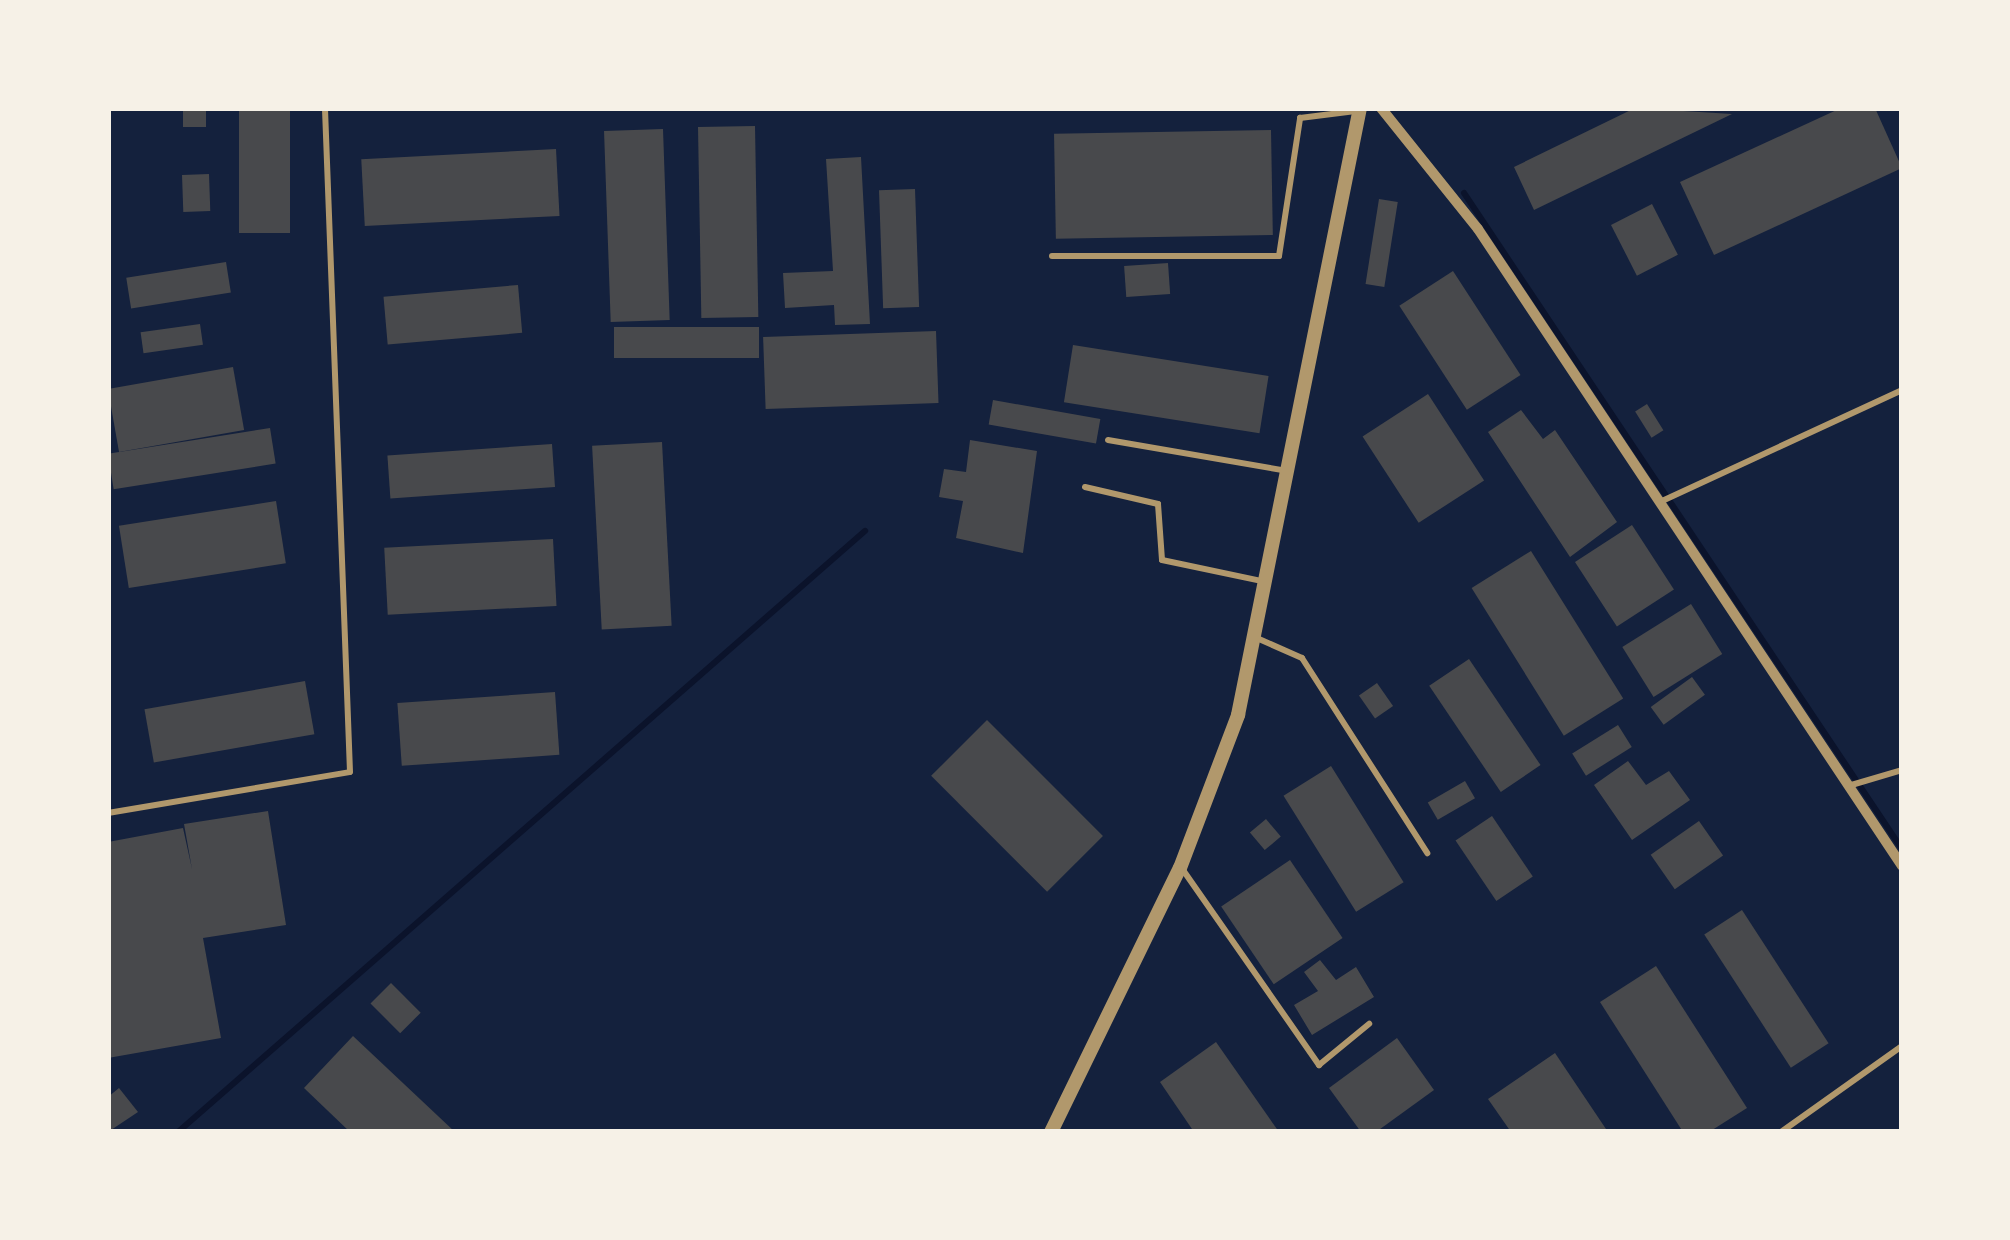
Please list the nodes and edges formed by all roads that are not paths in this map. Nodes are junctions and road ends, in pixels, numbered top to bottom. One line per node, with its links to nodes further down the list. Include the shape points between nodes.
1 (325, 108): 14 (lane, via 350,772)
2 (1381, 108): 9 (street, via 1478,230)
3 (1360, 110): 4 (lane, via 1300,118 1279,256); 7 (street)
4 (1052, 256)
5 (1902, 390): 9 (lane)
6 (1108, 440): 7 (lane)
7 (1291, 472): 10 (street)
8 (1085, 487): 10 (lane, via 1158,504 1162,560)
9 (1659, 503): 13 (street)
10 (1270, 583): 11 (street)
11 (1259, 639): 15 (lane, via 1302,658); 17 (street)
12 (1902, 770): 13 (lane)
13 (1848, 786): 16 (street)
14 (108, 813)
15 (1427, 853)
16 (1902, 866)
17 (1180, 868): 18 (lane, via 1319,1065); 20 (street)
18 (1369, 1024)
19 (1902, 1046): 21 (lane)
20 (1051, 1132)
21 (1781, 1132)

